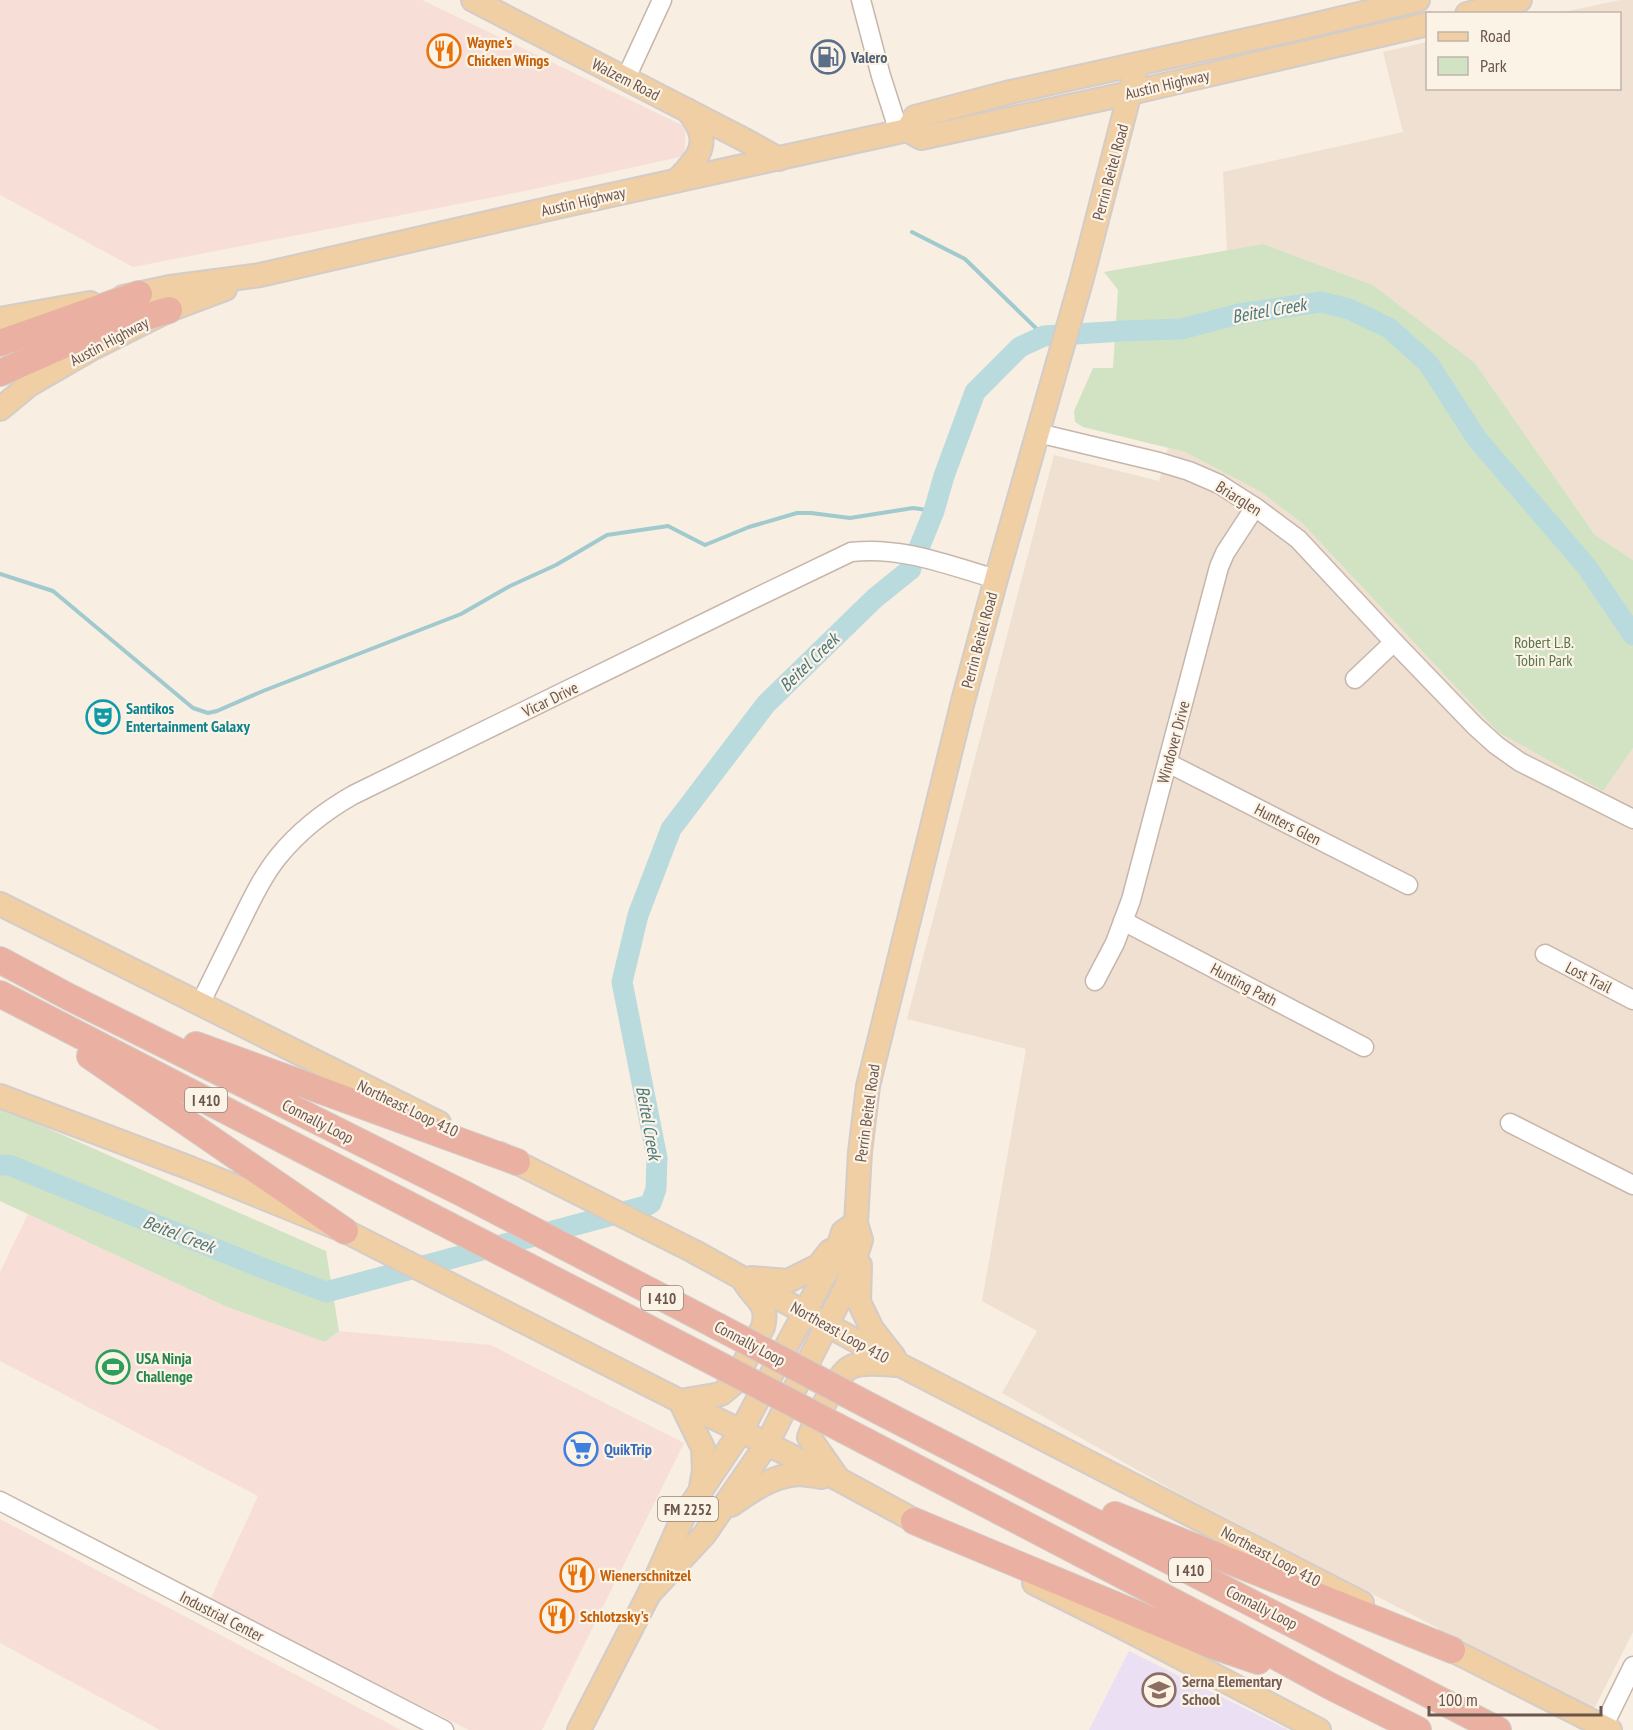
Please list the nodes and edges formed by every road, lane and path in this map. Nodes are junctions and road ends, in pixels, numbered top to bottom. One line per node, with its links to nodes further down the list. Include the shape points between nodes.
1 (473, 0): 10 (main road, Walzem Road)
2 (662, 0): 10 (street)
3 (861, 0): 14 (street, via 881,76)
4 (1418, 0): 6 (main road, Austin Highway)
5 (1520, 0): 7 (main road)
6 (1369, 6): 9 (main road, Austin Highway)
7 (1475, 12)
8 (1426, 24): 11 (main road, Austin Highway)
9 (1137, 65): 11 (main road, Perrin Beitel Road); 14 (main road, Austin Highway, via 915,117)
10 (626, 78): 13 (main road, Walzem Road)
11 (1130, 93): 12 (main road, Austin Highway); 15 (main road, Perrin Beitel Road)
12 (1060, 108): 14 (main road, Austin Highway, via 921,138); 15 (main road, via 1108,115)
13 (686, 109): 16 (main road, Walzem Road); 17 (main road, via 699,129 702,145 698,158)
14 (903, 131): 16 (main road, Austin Highway)
15 (1118, 143): 25 (main road, Perrin Beitel Road)
16 (779, 159): 17 (main road, Austin Highway)
17 (676, 180): 18 (main road, Austin Highway)
18 (260, 275): 19 (main road, Austin Highway); 20 (main road, Austin Highway)
19 (139, 294): 21 (main road, Austin Highway); 22 (highway)
20 (169, 310): 23 (highway, via 86,335); 24 (main road, Austin Highway, via 38,380)
21 (0, 319)
22 (0, 343)
23 (0, 373)
24 (0, 409)
25 (1038, 433): 26 (street, Briarglen, via 1189,471 1219,484); 27 (main road, Perrin Beitel Road)
26 (1254, 507): 28 (street, Briarglen, via 1298,539); 30 (street, Windover Drive, via 1219,567)
27 (996, 579): 41 (street, Vicar Drive, via 906,554 851,552 353,795 315,820 279,855 252,898); 48 (main road, Perrin Beitel Road, via 868,1086)
28 (1394, 642): 29 (street); 31 (street, Briarglen, via 1496,745 1520,762)
29 (1355, 679)
30 (1168, 763): 32 (street, Hunters Glen); 34 (street, Windover Drive)
31 (1633, 819)
32 (1408, 885)
33 (0, 904): 41 (main road, Northeast Loop 410)
34 (1123, 921): 37 (street, Windover Drive); 42 (street, Hunting Path)
35 (1545, 954): 40 (street, Lost Trail)
36 (0, 960): 39 (highway, Connally Loop / I 410)
37 (1095, 981)
38 (0, 995): 47 (highway); 65 (highway, Connally Loop / I 410, bridge, via 700,1355)
39 (69, 997): 45 (highway); 54 (highway, Connally Loop / I 410, bridge, via 462,1193)
40 (1633, 1000)
41 (200, 1004): 45 (main road, Northeast Loop 410)
42 (1364, 1047)
43 (0, 1096): 47 (main road)
44 (1510, 1123): 46 (street)
45 (517, 1162): 49 (main road, Northeast Loop 410)
46 (1633, 1185)
47 (345, 1231): 53 (main road)
48 (853, 1232): 49 (main road, via 818,1266 788,1281); 50 (main road, Perrin Beitel Road, via 836,1254); 51 (main road, Perrin Beitel Road, via 846,1287); 52 (main road, via 859,1302 872,1329)
49 (741, 1277): 50 (main road, Northeast Loop 410); 53 (main road, via 764,1307 764,1327 733,1384 721,1394)
50 (805, 1313): 51 (main road, Northeast Loop 410); 55 (main road, Perrin Beitel Road / FM 2252)
51 (828, 1325): 52 (main road, Northeast Loop 410); 56 (main road, Perrin Beitel Road / FM 2252)
52 (900, 1365): 57 (main road, via 849,1368 839,1378 808,1437); 63 (main road, Northeast Loop 410)
53 (680, 1401): 55 (main road); 58 (main road, via 703,1448)
54 (881, 1412): 63 (highway, via 1167,1537); 71 (highway, Connally Loop / I 410)
55 (741, 1431): 56 (main road); 58 (main road, Perrin Beitel Road / FM 2252)
56 (767, 1444): 57 (main road); 60 (main road, Perrin Beitel Road / FM 2252)
57 (838, 1479): 60 (main road, via 799,1474 780,1478 756,1488); 61 (main road)
58 (701, 1489): 62 (main road, Perrin Beitel Road / FM 2252, via 683,1517)
59 (0, 1501): 67 (street, Industrial Center)
60 (719, 1513): 62 (main road, Perrin Beitel Road / FM 2252, via 704,1535)
61 (914, 1521): 65 (highway, via 1211,1645); 69 (main road)
62 (649, 1594): 68 (main road, Perrin Beitel Road / FM 2252)
63 (1452, 1650): 66 (main road, Northeast Loop 410)
64 (1633, 1666): 66 (street)
65 (1330, 1686): 70 (highway, Connally Loop / I 410)
66 (1606, 1728)
67 (444, 1730)
68 (579, 1730)
69 (1319, 1730)
70 (1418, 1730)
71 (1498, 1730)

